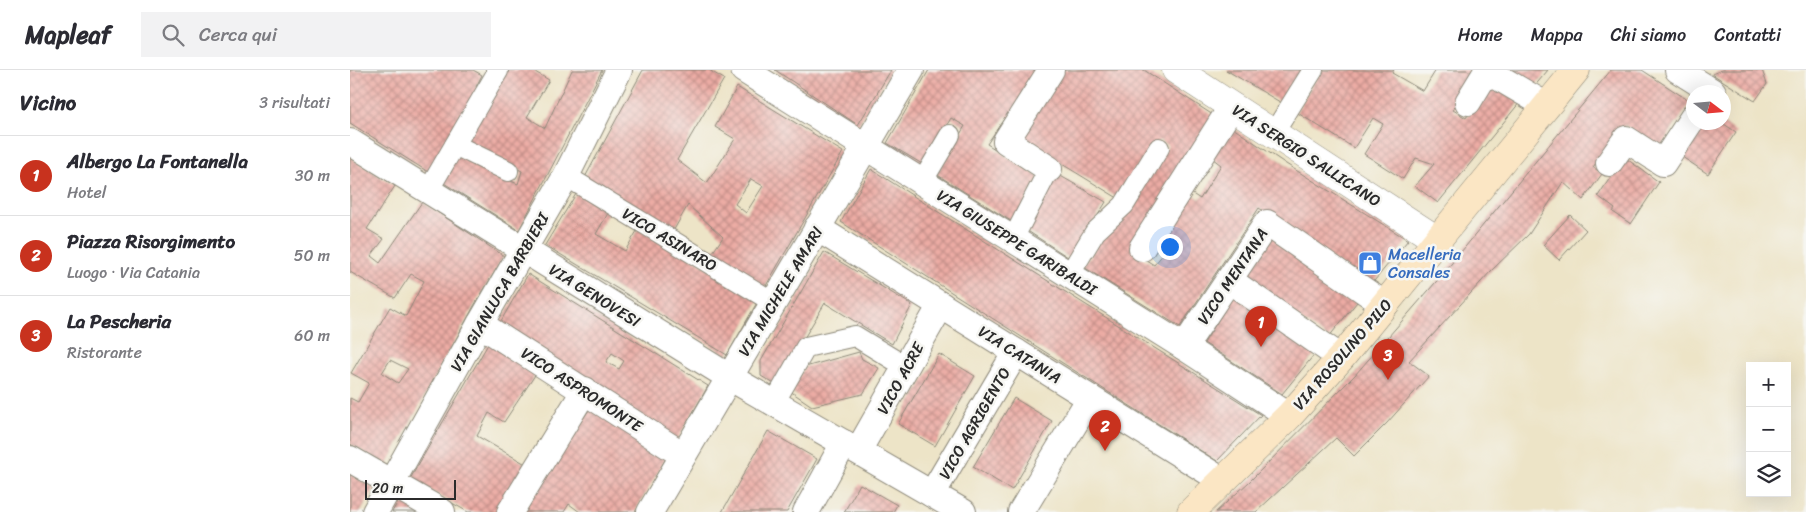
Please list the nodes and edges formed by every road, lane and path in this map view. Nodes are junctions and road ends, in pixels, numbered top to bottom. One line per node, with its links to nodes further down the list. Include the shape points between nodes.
1 (496, 70): 19 (street)
2 (619, 70): 25 (street, VIA GIANLUCA BARBIERI)
3 (744, 70): 20 (street, VIA GIUSEPPE GARIBALDI)
4 (911, 70): 20 (street, VIA MICHELE AMARI)
5 (1051, 70): 23 (street, via 1006,141)
6 (1176, 70): 13 (street, VIA SERGIO SALLICANO)
7 (1313, 70): 16 (street)
8 (1486, 70): 12 (street); 14 (street)
9 (1576, 70): 14 (main road, VIA ROSOLINO PILO)
10 (1678, 70): 11 (street)
11 (1701, 85)
12 (1468, 102)
13 (1232, 106): 16 (street, VIA SERGIO SALLICANO); 31 (street)
14 (1547, 106): 30 (main road, VIA ROSOLINO PILO)
15 (1686, 128): 22 (street, via 1663,163 1626,139)
16 (1273, 134): 30 (street, VIA SERGIO SALLICANO)
17 (950, 135): 26 (street)
18 (350, 142): 27 (street, VIA GENOVESI)
19 (455, 145): 24 (street); 27 (street)
20 (866, 146): 26 (street, VIA GIUSEPPE GARIBALDI); 28 (street, VIA MICHELE AMARI)
21 (1159, 148): 33 (street, via 1124,205 1095,232)
22 (1609, 163)
23 (1049, 169): 29 (street)
24 (508, 171)
25 (566, 176): 32 (street, VIA GIANLUCA BARBIERI); 35 (street, VICO ASINARO)
26 (922, 182): 29 (street, VIA GIUSEPPE GARIBALDI)
27 (428, 191): 32 (street, VIA GENOVESI)
28 (818, 228): 35 (street, VIA MICHELE AMARI); 36 (street, VIA CATANIA)
29 (1013, 239): 33 (street, VIA GIUSEPPE GARIBALDI)
30 (1437, 240): 37 (main road, VIA ROSOLINO PILO)
31 (1142, 248)
32 (523, 251): 38 (street, VIA GIANLUCA BARBIERI); 43 (street, VIA GENOVESI)
33 (1069, 275): 39 (street, VIA GIUSEPPE GARIBALDI)
34 (1228, 280): 37 (street, VICO MENTANA, via 1267,223); 39 (street, VICO MENTANA); 41 (street)
35 (773, 302): 43 (street, VIA MICHELE AMARI)
36 (941, 305): 40 (street, VIA CATANIA); 42 (street, VICO ACRE)
37 (1385, 305): 41 (main road, VIA ROSOLINO PILO)
38 (480, 324): 44 (street, VICO ASPROMONTE); 52 (street, VIA GIANLUCA BARBIERI)
39 (1184, 347): 47 (street, VIA GIUSEPPE GARIBALDI)
40 (1016, 352): 45 (street, VIA CATANIA); 53 (street, VICO AGRIGENTO)
41 (1341, 358): 47 (main road, VIA ROSOLINO PILO)
42 (906, 368): 46 (street, via 855,336 806,346); 48 (street, VICO ACRE)
43 (729, 378): 46 (street, VIA GENOVESI); 49 (street, VIA MICHELE AMARI)
44 (585, 390): 49 (street, VICO ASPROMONTE); 56 (street)
45 (1090, 398): 51 (street, VIA CATANIA); 60 (street)
46 (774, 403): 48 (street, VIA GENOVESI)
47 (1289, 416): 51 (main road, VIA ROSOLINO PILO)
48 (851, 447): 53 (street, VIA GENOVESI); 58 (street, VICO ACRE)
49 (683, 454): 57 (street, VIA MICHELE AMARI)
50 (350, 459): 52 (street)
51 (1223, 481): 61 (main road, VIA ROSOLINO PILO)
52 (391, 482): 54 (street, VIA GIANLUCA BARBIERI); 55 (street)
53 (932, 494): 59 (street, VIA GENOVESI)
54 (375, 512)
55 (442, 512)
56 (510, 512)
57 (651, 512)
58 (806, 512)
59 (963, 512)
60 (1020, 512)
61 (1191, 512)

